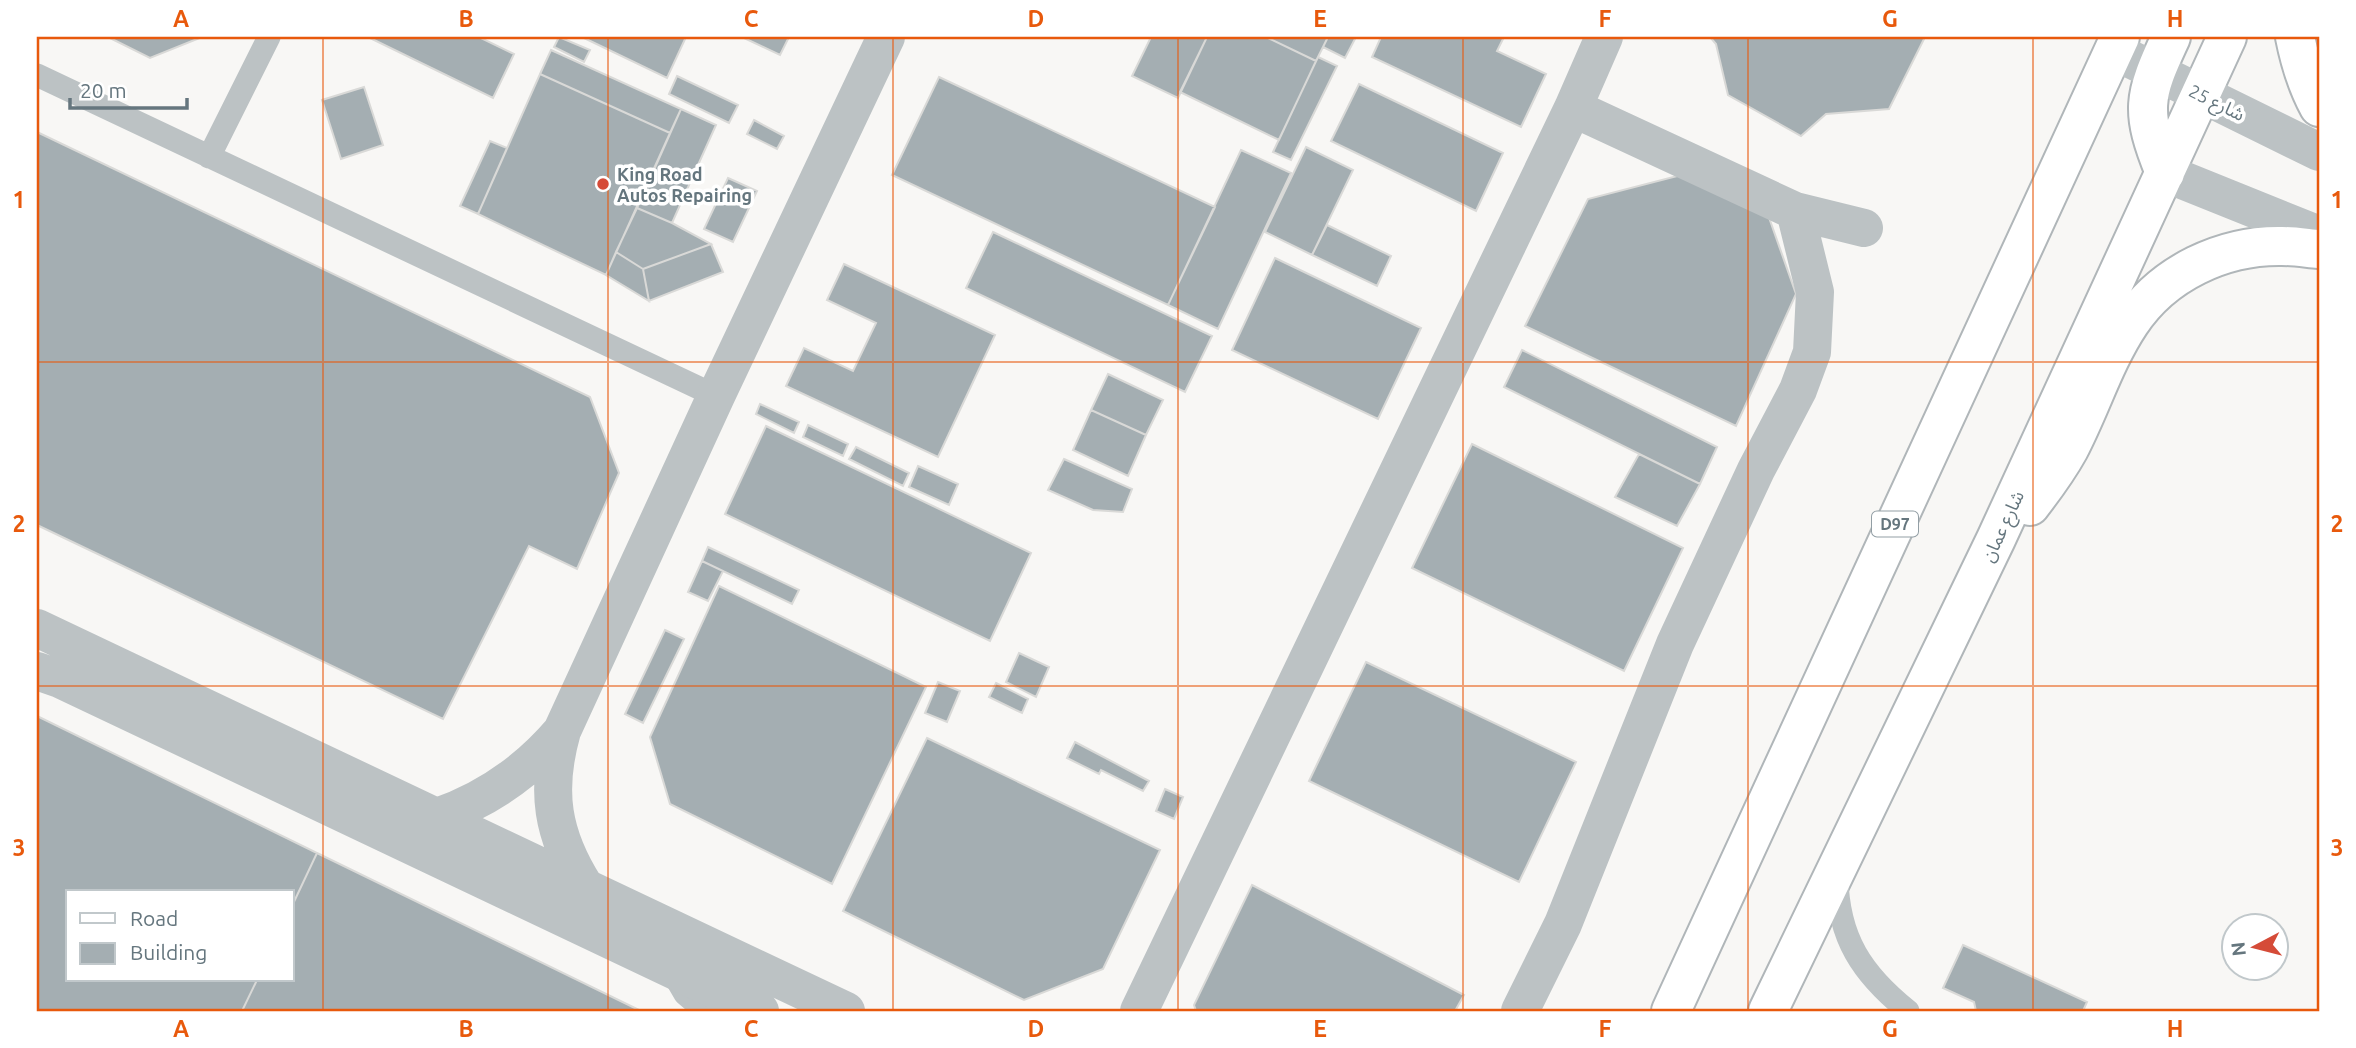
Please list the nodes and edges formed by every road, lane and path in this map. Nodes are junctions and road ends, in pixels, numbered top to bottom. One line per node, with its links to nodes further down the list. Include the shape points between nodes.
1 (269, 37): 14 (lane)
2 (886, 37): 20 (street)
3 (1604, 37): 12 (street)
4 (2171, 37): 8 (main road)
5 (2227, 37): 10 (main road, شارع عمان)
6 (2295, 37): 11 (main road)
7 (2117, 44): 8 (street, شارع 25); 34 (main road, D97)
8 (2155, 71): 10 (street, شارع 25); 15 (main road, via 2147,120)
9 (37, 75): 14 (lane)
10 (2200, 94): 13 (street, شارع 25); 15 (main road, شارع عمان)
11 (2319, 107)
12 (1573, 108): 16 (street); 32 (street)
13 (2319, 152)
14 (209, 157): 20 (lane)
15 (2165, 173): 18 (street); 21 (main road, شارع عمان)
16 (1795, 211): 17 (street); 33 (street, via 1815,292 1812,352 1675,644 1563,924)
17 (1864, 229)
18 (2319, 235)
19 (2319, 249): 21 (main road, via 2282,246 2228,252 2176,277 2151,298 2115,349 2049,482)
20 (716, 396): 24 (street)
21 (1996, 539): 26 (main road, شارع عمان)
22 (37, 628): 25 (street)
23 (37, 671): 28 (street)
24 (562, 732): 25 (street, via 502,786); 27 (street, via 553,772 554,812 566,852)
25 (437, 817): 27 (street)
26 (1837, 869): 35 (main road, شارع عمان); 36 (lane, via 1837,900 1857,958 1876,984)
27 (585, 887): 31 (street)
28 (671, 969): 29 (lane, via 685,994); 30 (street)
29 (705, 1011)
30 (760, 1011)
31 (846, 1011)
32 (1139, 1011)
33 (1520, 1011)
34 (1671, 1011)
35 (1768, 1011)
36 (1908, 1011)

